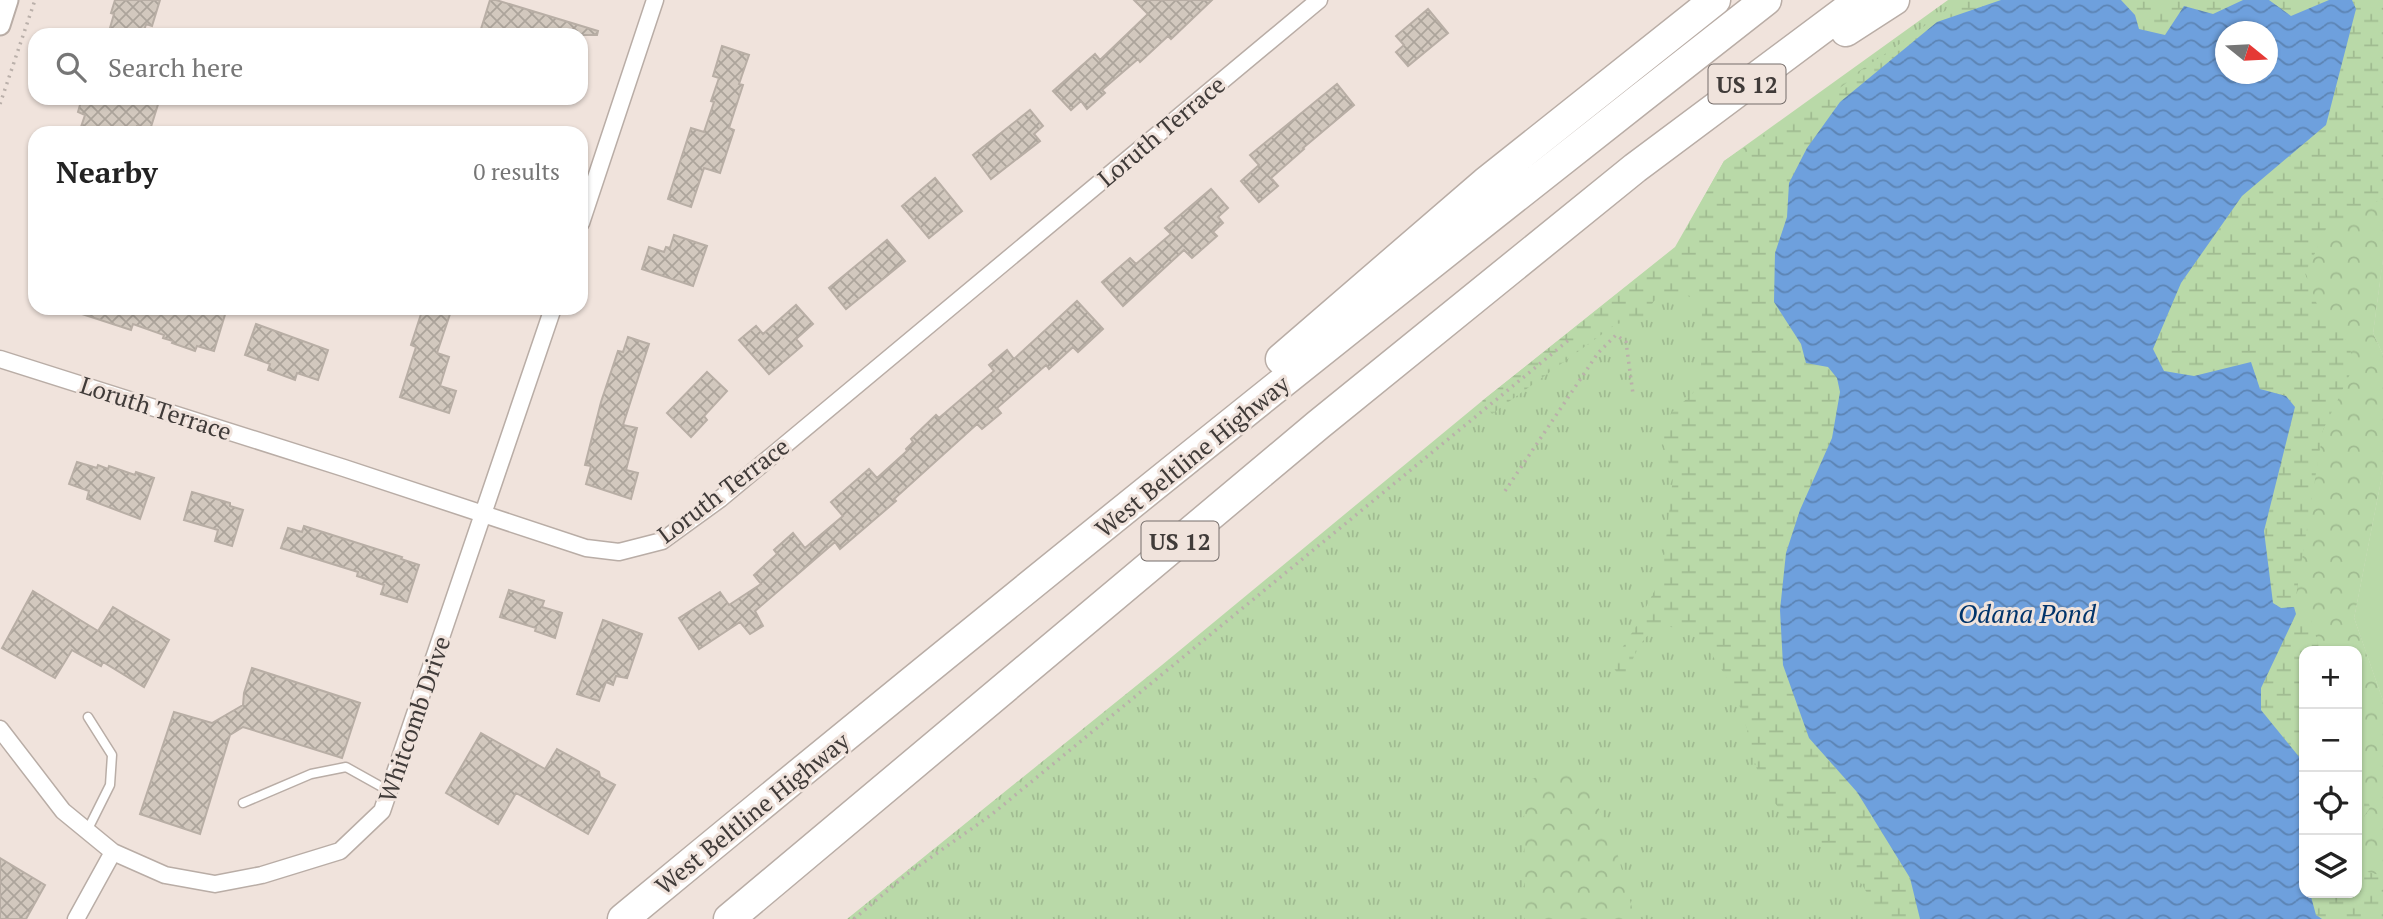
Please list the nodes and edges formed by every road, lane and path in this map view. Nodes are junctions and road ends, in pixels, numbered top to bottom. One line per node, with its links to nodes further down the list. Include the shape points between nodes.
1 (8, 0): 9 (street)
2 (35, 0): 10 (path)
3 (655, 0): 12 (street)
4 (1319, 0): 18 (street, Loruth Terrace, via 720,499 662,541 620,552 586,548)
5 (1715, 0): 19 (highway, via 1485,183)
6 (1766, 0): 19 (highway, West Beltline Highway / US 12)
7 (1860, 0): 11 (highway, US 12)
8 (1894, 0): 11 (highway)
9 (0, 25)
10 (0, 104)
11 (1634, 168): 28 (highway, US 12, via 1318,425)
12 (588, 202)
13 (551, 315): 18 (street, Whitcomb Drive)
14 (1570, 339): 29 (path, via 991,815 906,875)
15 (0, 359): 18 (street, Loruth Terrace)
16 (1633, 394): 17 (path, via 1626,342 1616,335 1598,353)
17 (1505, 491)
18 (484, 515): 22 (street, Whitcomb Drive)
19 (977, 629): 27 (highway, West Beltline Highway / US 12)
20 (88, 717): 24 (lane, via 112,755 110,785)
21 (0, 729): 24 (street, Whitcomb Drive, via 64,811)
22 (390, 790): 23 (lane, via 346,767 311,774); 25 (street, Whitcomb Drive, via 382,811 340,851 262,875 215,884 165,875)
23 (243, 803)
24 (87, 831): 25 (street, Whitcomb Drive)
25 (113, 852): 26 (street)
26 (76, 919)
27 (623, 919)
28 (729, 919)
29 (854, 919)

